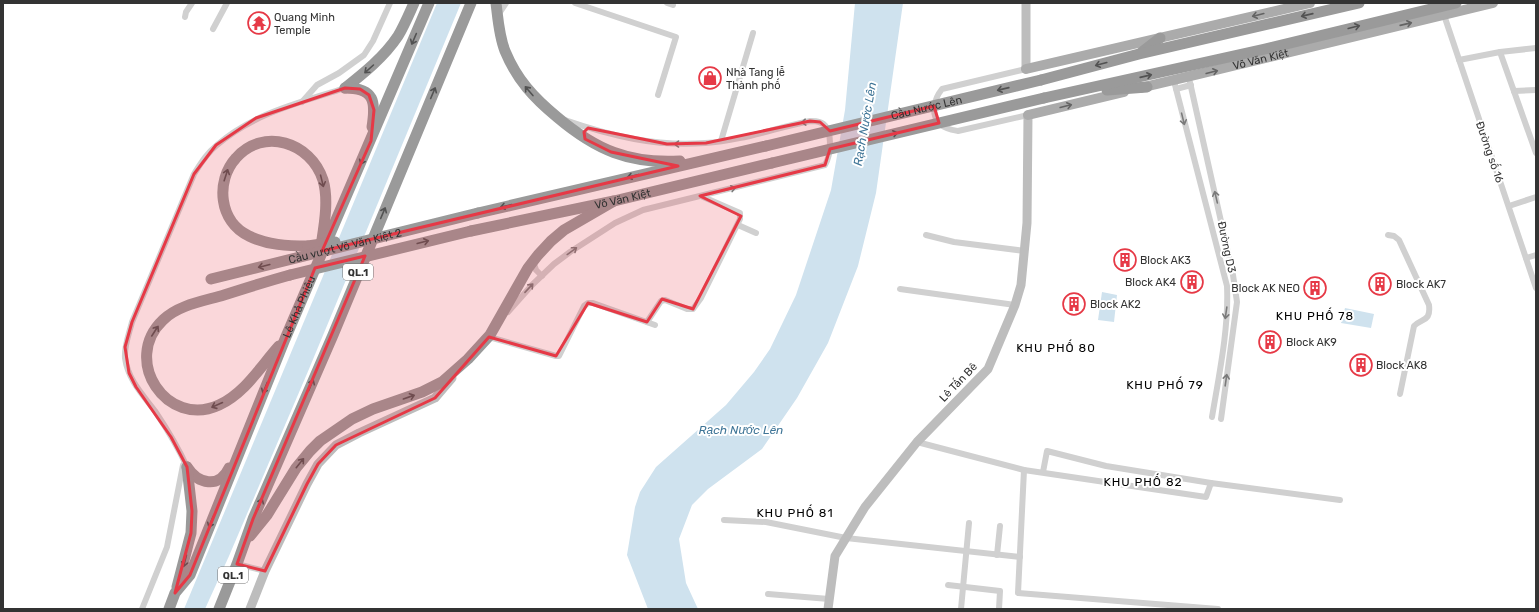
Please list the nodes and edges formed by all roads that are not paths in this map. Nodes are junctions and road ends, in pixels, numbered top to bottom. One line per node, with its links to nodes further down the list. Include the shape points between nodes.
1 (192, 3): 19 (street)
2 (227, 3): 20 (street)
3 (390, 3): 37 (street, via 364,55 339,74 317,85)
4 (414, 3): 31 (highway, one-way to 31, via 388,50)
5 (429, 3): 41 (highway, Lê Khả Phiêu, one-way to 41)
6 (471, 3): 86 (highway, QL.1, one-way to 6, via 253,519 333,335)
7 (496, 3): 18 (highway)
8 (506, 3): 18 (street)
9 (575, 3): 35 (street, via 676,37)
10 (667, 3): 16 (street)
11 (1026, 3): 27 (street)
12 (1310, 3): 22 (main road, one-way to 22)
13 (1359, 3): 25 (highway, one-way to 25)
14 (1456, 3): 34 (highway, Võ Văn Kiệt, one-way to 14)
15 (1494, 3): 17 (main road, Võ Văn Kiệt)
16 (673, 5)
17 (1444, 15): 26 (street, Đường số 16); 28 (main road, Võ Văn Kiệt, one-way to 17, via 1324,43)
18 (498, 16): 40 (highway, one-way to 18, via 577,134 525,87 505,51)
19 (185, 17)
20 (213, 29)
21 (753, 33): 42 (street)
22 (1160, 38): 25 (highway); 27 (main road)
23 (1536, 48): 24 (street)
24 (1500, 52): 26 (street); 33 (street)
25 (1139, 54): 38 (highway, Cầu Nước Lên, one-way to 38, bridge)
26 (1459, 60): 50 (street, Đường số 16)
27 (1026, 69): 38 (street, via 942,89)
28 (1190, 82): 29 (main road, Võ Văn Kiệt); 74 (street, Đường D3, one-way to 28, via 1237,302)
29 (1175, 85): 30 (main road, Võ Văn Kiệt); 73 (street, Đường D3, one-way to 73, via 1227,286 1228,304)
30 (1147, 87): 34 (highway); 39 (main road, Võ Văn Kiệt, one-way to 30)
31 (345, 88): 37 (street); 41 (highway, via 360,89 371,98 374,110)
32 (1536, 90): 33 (street)
33 (1514, 91): 44 (street)
34 (1067, 93): 36 (highway, Võ Văn Kiệt)
35 (658, 95)
36 (1044, 98): 46 (highway, Cầu Nước Lên, one-way to 36, bridge)
37 (302, 102): 77 (street, via 256,118 216,145 206,156 194,174 132,322 125,347 129,373 171,437)
38 (934, 106): 39 (street, via 940,124 958,131); 43 (highway, Cầu Nước Lên, bridge)
39 (1028, 115): 56 (street, Lê Tấn Bê, via 1028,215)
40 (586, 133): 42 (street, one-way to 40, via 667,144); 45 (highway, via 595,145 629,158 653,161)
41 (371, 141): 59 (highway, Lê Khả Phiêu, one-way to 59)
42 (720, 141): 47 (street, one-way to 42, via 824,165 829,159 830,143 826,127 820,122 810,121)
43 (766, 146): 45 (highway, Võ Văn Kiệt)
44 (1536, 152)
45 (705, 160): 51 (highway, Võ Văn Kiệt, one-way to 51)
46 (772, 163): 49 (highway, Võ Văn Kiệt)
47 (701, 196): 52 (street, via 740,213); 61 (street, one-way to 47, via 570,252 615,223 643,210)
48 (1536, 197): 50 (street)
49 (614, 201): 60 (highway, via 564,230); 70 (highway, Võ Văn Kiệt, one-way to 49, bridge, via 245,386 220,405 209,408 187,409 164,398 156,388 147,367 146,354 153,332 163,320 181,308 202,299 290,274 471,231)
50 (1508, 206): 58 (street, Đường số 16)
51 (478, 213): 59 (highway, one-way to 59, bridge, via 357,239 308,246 270,244 248,236 232,222 223,201 222,189 228,168 242,152 258,143 275,141 300,149 315,163 323,181 325,194 324,216); 62 (highway, Cầu vượt Võ Văn Kiệt 2, one-way to 62, bridge)
52 (738, 225): 53 (street); 67 (street, via 693,309 661,301)
53 (756, 233)
54 (926, 235): 56 (street, via 954,242)
55 (1388, 235): 72 (street, via 1398,240 1430,312 1426,319 1414,326)
56 (1025, 252): 65 (street, Lê Tấn Bê, via 1021,285)
57 (1536, 255): 58 (street)
58 (1526, 258): 63 (street, Đường số 16)
59 (319, 259): 70 (highway, Lê Khả Phiêu)
60 (533, 261): 61 (street, via 536,270); 66 (highway)
61 (542, 276): 66 (street, one-way to 61)
62 (211, 279)
63 (1536, 288)
64 (900, 289): 65 (street)
65 (1015, 305): 75 (street, Lê Tấn Bê, via 988,369)
66 (498, 322): 69 (highway)
67 (647, 322): 68 (street); 69 (street, via 588,303 584,306 559,356)
68 (655, 325)
69 (489, 337): 71 (highway)
70 (285, 339): 76 (highway, Lê Khả Phiêu, one-way to 76)
71 (468, 359): 86 (highway, one-way to 71, via 267,515 296,468 320,441 352,419 442,382); 91 (street, via 435,398 336,445 318,464)
72 (1400, 394)
73 (1212, 417)
74 (1221, 418)
75 (917, 442): 78 (street); 85 (street, Lê Tấn Bê, via 865,507)
76 (241, 448): 77 (highway, via 227,472 216,481 208,482 192,476); 94 (highway, Lê Khả Phiêu, one-way to 94, via 190,575)
77 (185, 464): 94 (highway, one-way to 94, via 192,511 191,533); 97 (street, via 167,547)
78 (1024, 470): 79 (street); 89 (street)
79 (1043, 472): 80 (street, via 1206,497); 80 (street, via 1048,451 1106,466)
80 (1210, 483): 81 (street)
81 (1340, 500)
82 (724, 520): 85 (street, via 766,522)
83 (969, 523): 87 (street)
84 (1000, 526): 88 (street)
85 (846, 538): 87 (street); 96 (street, Lê Tấn Bê, via 835,556)
86 (246, 541): 90 (highway, QL.1)
87 (966, 551): 88 (street); 93 (street)
88 (997, 555): 89 (street)
89 (1020, 557): 104 (street, via 1018,593)
90 (238, 564): 91 (street); 99 (highway, QL.1)
91 (265, 571): 100 (street)
92 (948, 585): 93 (street)
93 (963, 587): 102 (street); 103 (street, via 1000,591)
94 (175, 593): 98 (highway, Lê Khả Phiêu)
95 (768, 594): 96 (street)
96 (829, 599): 101 (street, Lê Tấn Bê)
97 (142, 609)
98 (169, 609)
99 (218, 609)
100 (250, 609)
101 (828, 609)
102 (961, 609)
103 (999, 609)
104 (1218, 609)

